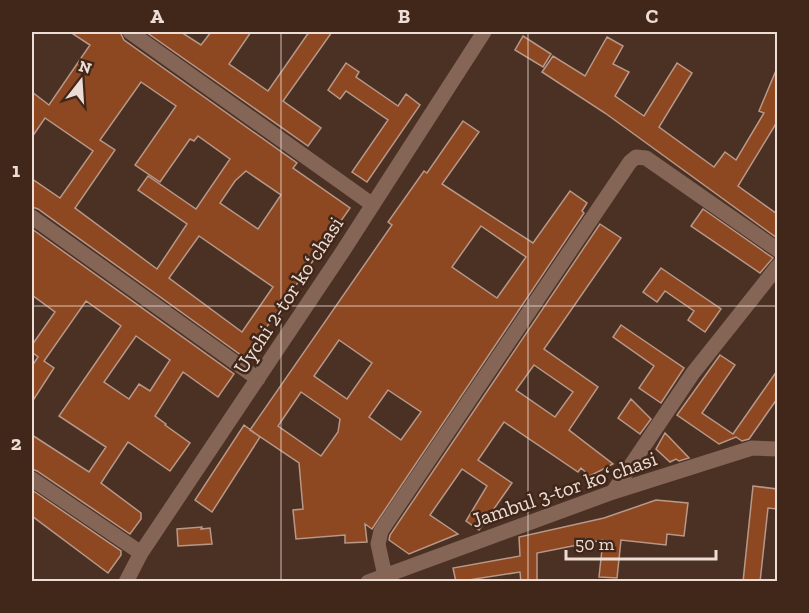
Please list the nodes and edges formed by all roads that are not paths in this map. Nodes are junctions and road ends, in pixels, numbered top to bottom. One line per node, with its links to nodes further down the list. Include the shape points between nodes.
1 (130, 32): 3 (street)
2 (480, 33): 3 (street, Uychi 2-tor koʻchasi)
3 (373, 205): 7 (street, Uychi 2-tor koʻchasi)
4 (32, 217): 7 (street)
5 (777, 250): 12 (street, via 646,158 636,157 381,531 378,544)
6 (777, 266): 10 (street, via 693,373)
7 (258, 379): 11 (street, Uychi 2-tor koʻchasi)
8 (777, 449): 10 (street, Jambul 3-tor koʻchasi, via 752,448)
9 (32, 479): 11 (street)
10 (613, 492): 12 (street, Jambul 3-tor koʻchasi)
11 (141, 553): 13 (street, Uychi 2-tor koʻchasi)
12 (385, 576): 14 (street, Jambul 3-tor koʻchasi)
13 (126, 582)
14 (368, 582)

